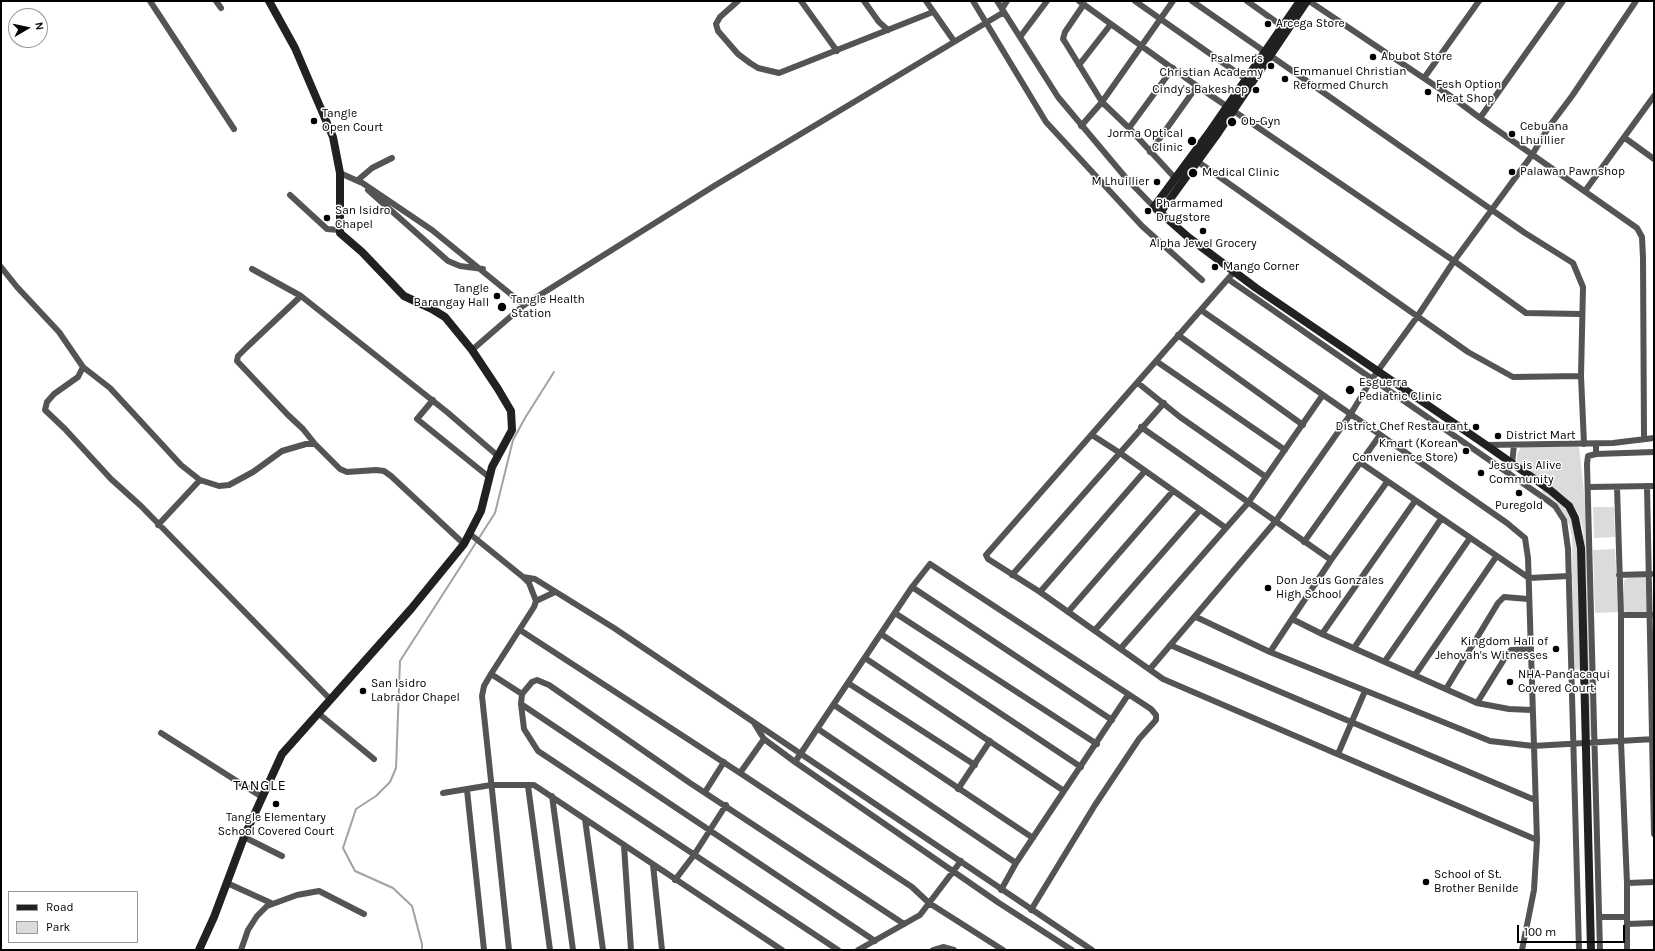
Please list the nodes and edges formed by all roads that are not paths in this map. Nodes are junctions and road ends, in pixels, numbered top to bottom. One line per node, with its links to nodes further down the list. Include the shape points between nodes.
1 (150, 1): 46 (street)
2 (216, 1): 22 (street)
3 (269, 1): 53 (street, via 295,48 324,115 333,137)
4 (738, 1): 33 (street, via 720,17 716,24 718,31 738,54 758,68 779,73)
5 (801, 1): 33 (street)
6 (864, 1): 29 (street, via 878,22)
7 (926, 1): 24 (street)
8 (973, 1): 26 (street)
9 (998, 1): 23 (street)
10 (1007, 1): 23 (street)
11 (1047, 1): 30 (street)
12 (1135, 1): 25 (street)
13 (1173, 1): 25 (street)
14 (1192, 1): 34 (street)
15 (1247, 1): 28 (street)
16 (1300, 1): 28 (street)
17 (1308, 1): 34 (street); 37 (street)
18 (1479, 1): 37 (street)
19 (1563, 1): 43 (street)
20 (1636, 1): 49 (street)
21 (1081, 3): 27 (street); 35 (street, via 1063,39)
22 (221, 8)
23 (1003, 10): 26 (street); 30 (street)
24 (933, 12): 29 (street); 31 (street)
25 (1161, 19): 32 (street); 38 (street)
26 (988, 24): 31 (street); 67 (street, via 1046,122 1142,226)
27 (1111, 24): 32 (street); 35 (street)
28 (1282, 26): 34 (street)
29 (888, 30): 33 (street)
30 (1020, 37): 44 (street, via 1058,97)
31 (954, 41): 70 (street, via 714,186)
32 (1141, 46): 36 (street); 41 (street)
33 (837, 51)
34 (1267, 54): 38 (street); 42 (street); 59 (street)
35 (1078, 64): 41 (street)
36 (1173, 68): 39 (street); 45 (street)
37 (1424, 78): 43 (street)
38 (1246, 79): 42 (street)
39 (1198, 86): 42 (street); 48 (street)
40 (1654, 96): 47 (street)
41 (1102, 102): 44 (street); 45 (street)
42 (1230, 108): 51 (street); 61 (street)
43 (1480, 118): 49 (street)
44 (1081, 126): 58 (street)
45 (1129, 128): 48 (street)
46 (234, 129)
47 (1625, 138): 52 (street); 56 (street)
48 (1150, 152): 54 (street)
49 (1532, 155): 56 (street); 59 (street)
50 (392, 158): 55 (street, via 372,168)
51 (1194, 159): 54 (street); 58 (street); 73 (street)
52 (1654, 159)
53 (340, 173): 55 (street); 60 (street)
54 (1175, 178): 58 (street)
55 (358, 180): 64 (street, via 432,230); 64 (street, via 448,261 460,266)
56 (1585, 191): 91 (street, via 1637,228 1642,237)
57 (290, 195): 60 (street, via 327,229)
58 (1157, 210): 65 (street)
59 (1492, 210): 61 (street); 72 (street, via 1573,263 1583,287)
60 (339, 230): 75 (street, via 404,296 445,317)
61 (1454, 261): 72 (street, via 1526,313); 73 (street)
62 (1, 267): 77 (street, via 59,332)
63 (252, 269): 69 (street)
64 (483, 269): 70 (street)
65 (1234, 272): 66 (street); 68 (street)
66 (1228, 279): 68 (street); 71 (street)
67 (1202, 280)
68 (1254, 292): 78 (street); 80 (street)
69 (300, 296): 83 (street); 94 (street, via 238,356 237,361)
70 (524, 305): 75 (street)
71 (1200, 310): 74 (street); 82 (street)
72 (1581, 314): 79 (street)
73 (1417, 317): 78 (street); 79 (street, via 1468,352 1513,378)
74 (1178, 335): 76 (street); 86 (street)
75 (472, 350): 103 (street, via 498,389 512,418 512,430)
76 (1156, 361): 81 (street); 99 (street)
77 (82, 367): 110 (street, via 110,388 181,465); 121 (street, via 78,377 47,402 45,410)
78 (1378, 371): 80 (street); 88 (street)
79 (1581, 376): 95 (street)
80 (1372, 379): 85 (street); 93 (street)
81 (1138, 383): 84 (street); 89 (street)
82 (1322, 396): 85 (street); 86 (street)
83 (432, 400): 103 (street); 108 (street, via 417,419)
84 (1164, 403): 87 (street); 109 (street)
85 (1350, 415): 90 (street); 120 (street)
86 (1303, 425): 99 (street)
87 (1141, 427): 101 (street); 117 (street)
88 (1465, 430): 93 (street); 97 (street)
89 (1092, 435): 101 (street); 130 (street, via 986,555)
90 (1380, 435): 104 (street); 134 (street, via 1525,538)
91 (1644, 438): 92 (street); 96 (street)
92 (1654, 438)
93 (1459, 439): 107 (street)
94 (316, 444): 110 (street, via 306,444 282,451 253,472 229,485 220,486); 126 (street, via 340,469 347,472 384,471)
95 (1584, 444): 96 (street); 98 (street)
96 (1596, 444): 102 (street)
97 (1486, 445): 98 (street); 105 (street)
98 (1514, 445): 105 (street)
99 (1285, 450): 109 (street)
100 (1654, 452): 102 (street)
101 (1120, 453): 106 (street); 130 (street)
102 (1596, 454): 113 (street, via 1590,454 1587,459)
103 (498, 456): 108 (street)
104 (1361, 463): 111 (street); 125 (street)
105 (1512, 464): 107 (street); 181 (street, via 1568,506 1579,532)
106 (1145, 471): 115 (street); 137 (street)
107 (1507, 472): 132 (street, via 1555,506 1564,520)
108 (489, 477): 123 (street)
109 (1266, 477): 117 (street)
110 (200, 480): 121 (street)
111 (1387, 482): 116 (street); 128 (street)
112 (1651, 486): 114 (street); 129 (street)
113 (1589, 487): 114 (street); 182 (street)
114 (1617, 487): 131 (street)
115 (1173, 491): 118 (street); 140 (street)
116 (1414, 501): 119 (street); 149 (street)
117 (1248, 503): 120 (street); 122 (street)
118 (1200, 510): 122 (street); 147 (street)
119 (1441, 519): 124 (street); 152 (street)
120 (1275, 522): 125 (street); 144 (street)
121 (158, 525): 165 (street)
122 (1226, 528): 151 (street)
123 (473, 536): 126 (street); 133 (street)
124 (1470, 538): 127 (street); 156 (street)
125 (1304, 542): 128 (street)
126 (464, 544): 165 (street, via 411,609)
127 (1496, 557): 134 (street); 159 (street)
128 (1331, 560): 145 (street)
129 (1650, 574): 131 (street); 143 (street)
130 (1012, 575): 137 (street)
131 (1620, 575): 142 (street)
132 (1569, 576): 134 (street); 183 (street)
133 (523, 577): 136 (street, via 535,578); 139 (street, via 529,583)
134 (1529, 578): 138 (street)
135 (912, 587): 141 (street); 164 (street, via 930,564); 171 (street)
136 (555, 592): 139 (street); 172 (street, via 614,628)
137 (1040, 592): 140 (street)
138 (1528, 599): 153 (street); 161 (street, via 1504,597 1498,602)
139 (536, 601): 146 (street)
140 (1068, 612): 147 (street)
141 (895, 613): 148 (street); 180 (street)
142 (1621, 615): 143 (street); 179 (street)
143 (1652, 615): 177 (street)
144 (1196, 617): 150 (street); 154 (street)
145 (1292, 619): 149 (street); 154 (street)
146 (520, 630): 158 (street); 188 (street)
147 (1095, 630): 151 (street)
148 (881, 634): 155 (street); 191 (street)
149 (1322, 634): 152 (street)
150 (1170, 645): 157 (street); 173 (street)
151 (1121, 648): 157 (street)
152 (1354, 648): 156 (street)
153 (1530, 649): 166 (street, via 1511,650 1508,653); 169 (street)
154 (1270, 652): 162 (street)
155 (865, 658): 160 (street); 178 (street)
156 (1385, 661): 159 (street)
157 (1150, 669): 186 (street, via 1179,687)
158 (491, 674): 163 (street); 193 (street, via 482,696)
159 (1414, 675): 161 (street)
160 (848, 683): 168 (street); 190 (street)
161 (1446, 689): 166 (street)
162 (1365, 690): 173 (street); 184 (street, via 1490,741)
163 (522, 694): 167 (street); 198 (street, via 532,682 544,682)
164 (1128, 695): 171 (street); 224 (street, via 1151,710 1156,715 1156,720 1139,739 1095,805)
165 (330, 699): 170 (street)
166 (1477, 703): 169 (street)
167 (521, 704): 205 (street); 211 (street, via 524,729 538,751)
168 (834, 705): 174 (street); 195 (street)
169 (1532, 710): 184 (street)
170 (318, 713): 187 (street); 201 (street, via 282,754)
171 (1112, 720): 180 (street)
172 (753, 721): 176 (street); 185 (street)
173 (1351, 723): 186 (street); 202 (street)
174 (818, 729): 185 (street); 214 (street)
175 (161, 733): 201 (street)
176 (764, 739): 189 (street); 192 (street)
177 (1653, 739): 179 (street); 206 (street)
178 (990, 741): 190 (street); 197 (street)
179 (1621, 742): 182 (street); 220 (street)
180 (1097, 744): 191 (street)
181 (1585, 744): 182 (street); 183 (street); 252 (street)
182 (1595, 744): 226 (street)
183 (1572, 745): 184 (street); 251 (street)
184 (1533, 746): 202 (street)
185 (802, 754): 189 (street); 213 (street)
186 (1338, 754): 209 (street)
187 (374, 759)
188 (724, 762): 192 (street); 198 (street)
189 (796, 762): 216 (street)
190 (975, 765): 195 (street)
191 (1081, 767): 197 (street)
192 (740, 773): 223 (street, via 912,887)
193 (491, 785): 194 (street); 196 (street); 236 (street)
194 (528, 786): 200 (street, via 534,785); 237 (street)
195 (958, 789): 208 (street)
196 (467, 790): 199 (street); 235 (street)
197 (1064, 791): 208 (street)
198 (705, 792): 203 (street)
199 (443, 793)
200 (552, 796): 204 (street); 238 (street)
201 (262, 798): 207 (street)
202 (1535, 800): 209 (street)
203 (726, 805): 205 (street); 229 (street)
204 (585, 819): 210 (street); 239 (street)
205 (710, 830): 211 (street); 231 (street)
206 (1654, 834)
207 (244, 838): 212 (street); 219 (street)
208 (1033, 838): 214 (street)
209 (1537, 840): 250 (street, via 1534,890)
210 (624, 846): 215 (street); 240 (street)
211 (694, 855): 217 (street); 243 (street)
212 (282, 856)
213 (961, 861): 216 (street); 221 (street)
214 (1016, 863): 221 (street)
215 (653, 865): 217 (street); 241 (street)
216 (954, 872): 223 (street); 248 (street)
217 (675, 880): 242 (street)
218 (1654, 882): 220 (street)
219 (227, 883): 222 (street); 233 (street)
220 (1627, 883): 227 (street)
221 (1001, 890): 224 (street)
222 (271, 903): 225 (street, via 314,890); 234 (street, via 257,916 248,930)
223 (929, 903): 229 (street, via 920,915); 247 (street)
224 (1031, 910): 232 (street)
225 (364, 914)
226 (1600, 917): 227 (street); 253 (street)
227 (1626, 917): 230 (street)
228 (1654, 923): 230 (street)
229 (904, 924): 231 (street)
230 (1626, 924): 254 (street)
231 (875, 941): 244 (street)
232 (1081, 947): 249 (street)
233 (199, 950)
234 (241, 950)
235 (484, 950)
236 (509, 950)
237 (550, 950)
238 (573, 950)
239 (603, 950)
240 (631, 950)
241 (662, 950)
242 (782, 950)
243 (838, 950)
244 (858, 950)
245 (933, 950): 246 (street, via 943,947)
246 (954, 950)
247 (1003, 950)
248 (1072, 950)
249 (1092, 950)
250 (1522, 950)
251 (1579, 950)
252 (1591, 950)
253 (1600, 950)
254 (1627, 950)

